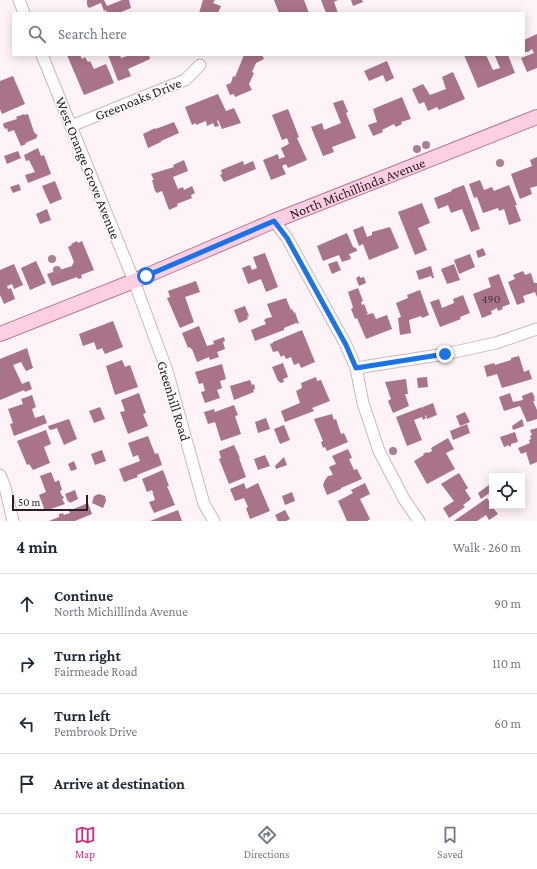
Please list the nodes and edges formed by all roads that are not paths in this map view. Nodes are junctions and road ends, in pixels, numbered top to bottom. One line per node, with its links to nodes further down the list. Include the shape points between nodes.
1 (19, 0): 2 (street)
2 (24, 12)
3 (42, 56): 6 (street, West Orange Grove Avenue)
4 (200, 65): 6 (street, Greenoaks Drive, via 186,80)
5 (537, 117): 7 (main road, North Michillinda Avenue)
6 (71, 126): 8 (street, West Orange Grove Avenue)
7 (274, 221): 8 (main road, North Michillinda Avenue); 11 (street, via 287,238)
8 (134, 281): 10 (main road, North Michillinda Avenue); 14 (street, Greenhill Road, via 167,371 204,504)
9 (537, 329): 11 (street, via 496,343 445,354)
10 (0, 334)
11 (356, 368): 15 (street, via 363,403 379,451 404,499)
12 (0, 475): 13 (street)
13 (13, 521)
14 (214, 521)
15 (419, 521)

